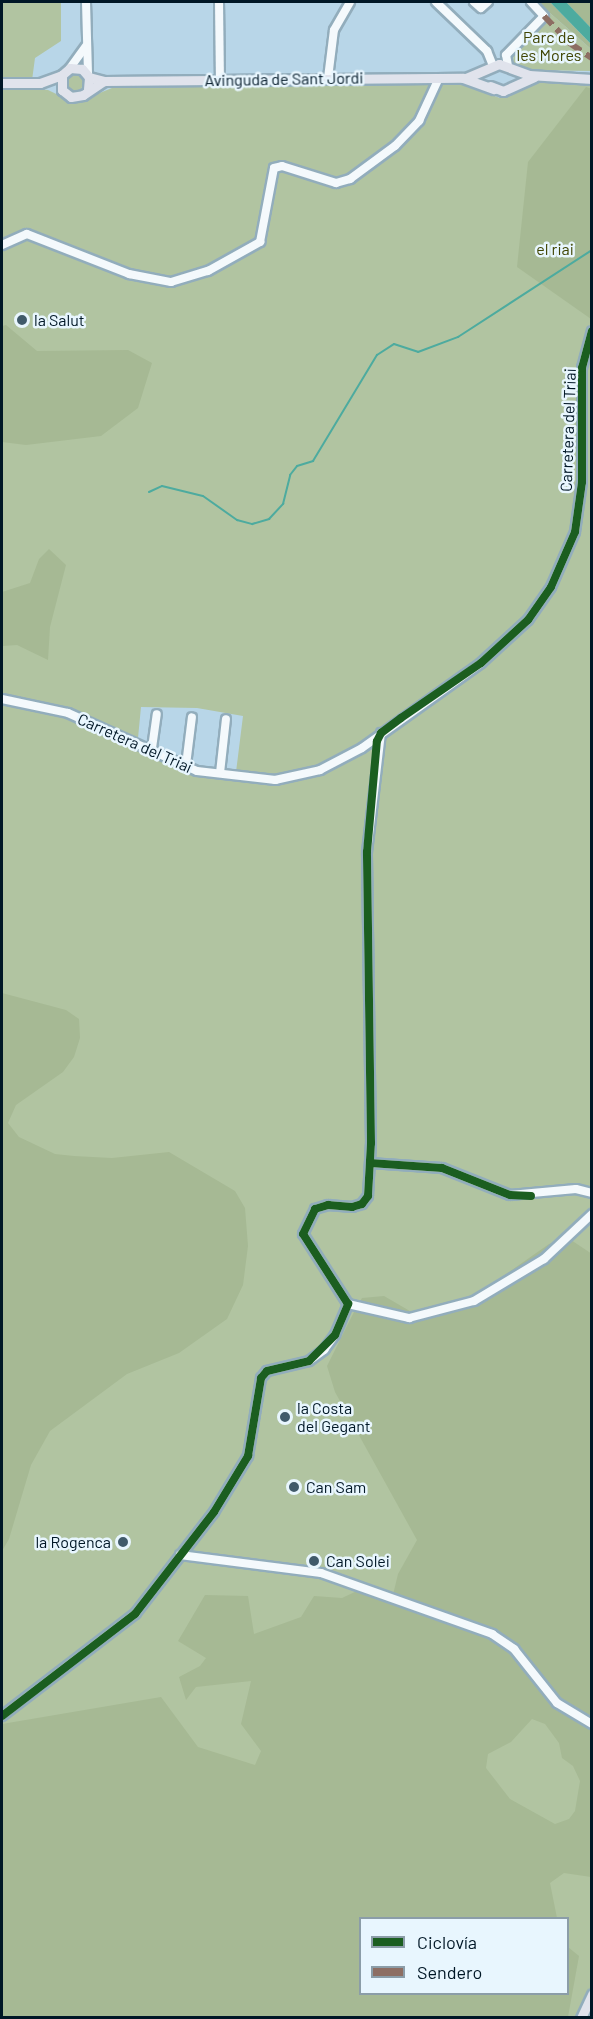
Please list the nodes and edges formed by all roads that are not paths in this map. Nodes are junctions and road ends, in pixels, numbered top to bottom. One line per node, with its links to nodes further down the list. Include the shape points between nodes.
1 (86, 2): 8 (street)
2 (219, 2): 19 (street)
3 (350, 2): 14 (street, via 334,30)
4 (436, 2): 9 (street, via 487,51)
5 (474, 2): 6 (street, via 481,8)
6 (488, 2)
7 (531, 2): 10 (street, via 544,16 506,55)
8 (87, 45): 11 (street); 12 (street)
9 (492, 66): 10 (main road); 16 (main road, Avinguda de Sant Jordi); 23 (main road, via 487,81)
10 (510, 68): 13 (main road); 24 (main road, via 513,81)
11 (66, 72): 12 (main road, via 78,68); 21 (main road); 25 (main road)
12 (88, 76): 18 (main road, Avinguda de Sant Jordi); 22 (main road)
13 (540, 76): 17 (main road); 24 (main road)
14 (328, 78): 15 (main road, Avinguda de Sant Jordi); 19 (main road, Avinguda de Sant Jordi)
15 (439, 78): 16 (main road, Avinguda de Sant Jordi); 26 (street, via 419,121 395,146 350,179 336,183 282,166 274,168 260,242 241,255 184,280 171,282 129,274 21,234)
16 (463, 78): 23 (main road, Avinguda de Sant Jordi)
17 (591, 78)
18 (104, 81): 19 (main road, Avinguda de Sant Jordi); 22 (main road, Avinguda de Sant Jordi)
19 (220, 81)
20 (2, 83): 21 (main road)
21 (40, 83): 25 (main road)
22 (88, 89): 25 (main road, via 75,97)
23 (494, 89): 24 (main road)
24 (508, 89)
25 (62, 90)
26 (2, 245)
27 (591, 331): 32 (street, Carretera del Triai, via 582,368 582,482 575,532 551,586 528,620 482,663)
28 (2, 699): 33 (street, Carretera del Triai, via 68,713)
29 (157, 714): 33 (street)
30 (192, 717): 34 (street)
31 (226, 719): 35 (street)
32 (381, 733): 35 (street, Carretera del Triai, via 320,770 275,780); 36 (street, via 367,852)
33 (152, 748): 34 (street, Carretera del Triai)
34 (186, 765): 35 (street, Carretera del Triai)
35 (220, 773)
36 (370, 1163): 37 (street, via 442,1168 510,1196 576,1189); 39 (street, via 368,1196 362,1204 352,1208 322,1205 311,1213 304,1226 307,1243)
37 (591, 1193)
38 (591, 1214): 39 (street, via 544,1259 474,1301 409,1318)
39 (348, 1304): 40 (street, via 324,1350 309,1361 267,1371 261,1378 249,1456)
40 (180, 1555): 41 (street, via 129,1620); 42 (street, via 321,1573 492,1634 514,1649 557,1703)
41 (2, 1716)
42 (591, 1724)
43 (591, 1994): 44 (main road)
44 (581, 2018)

